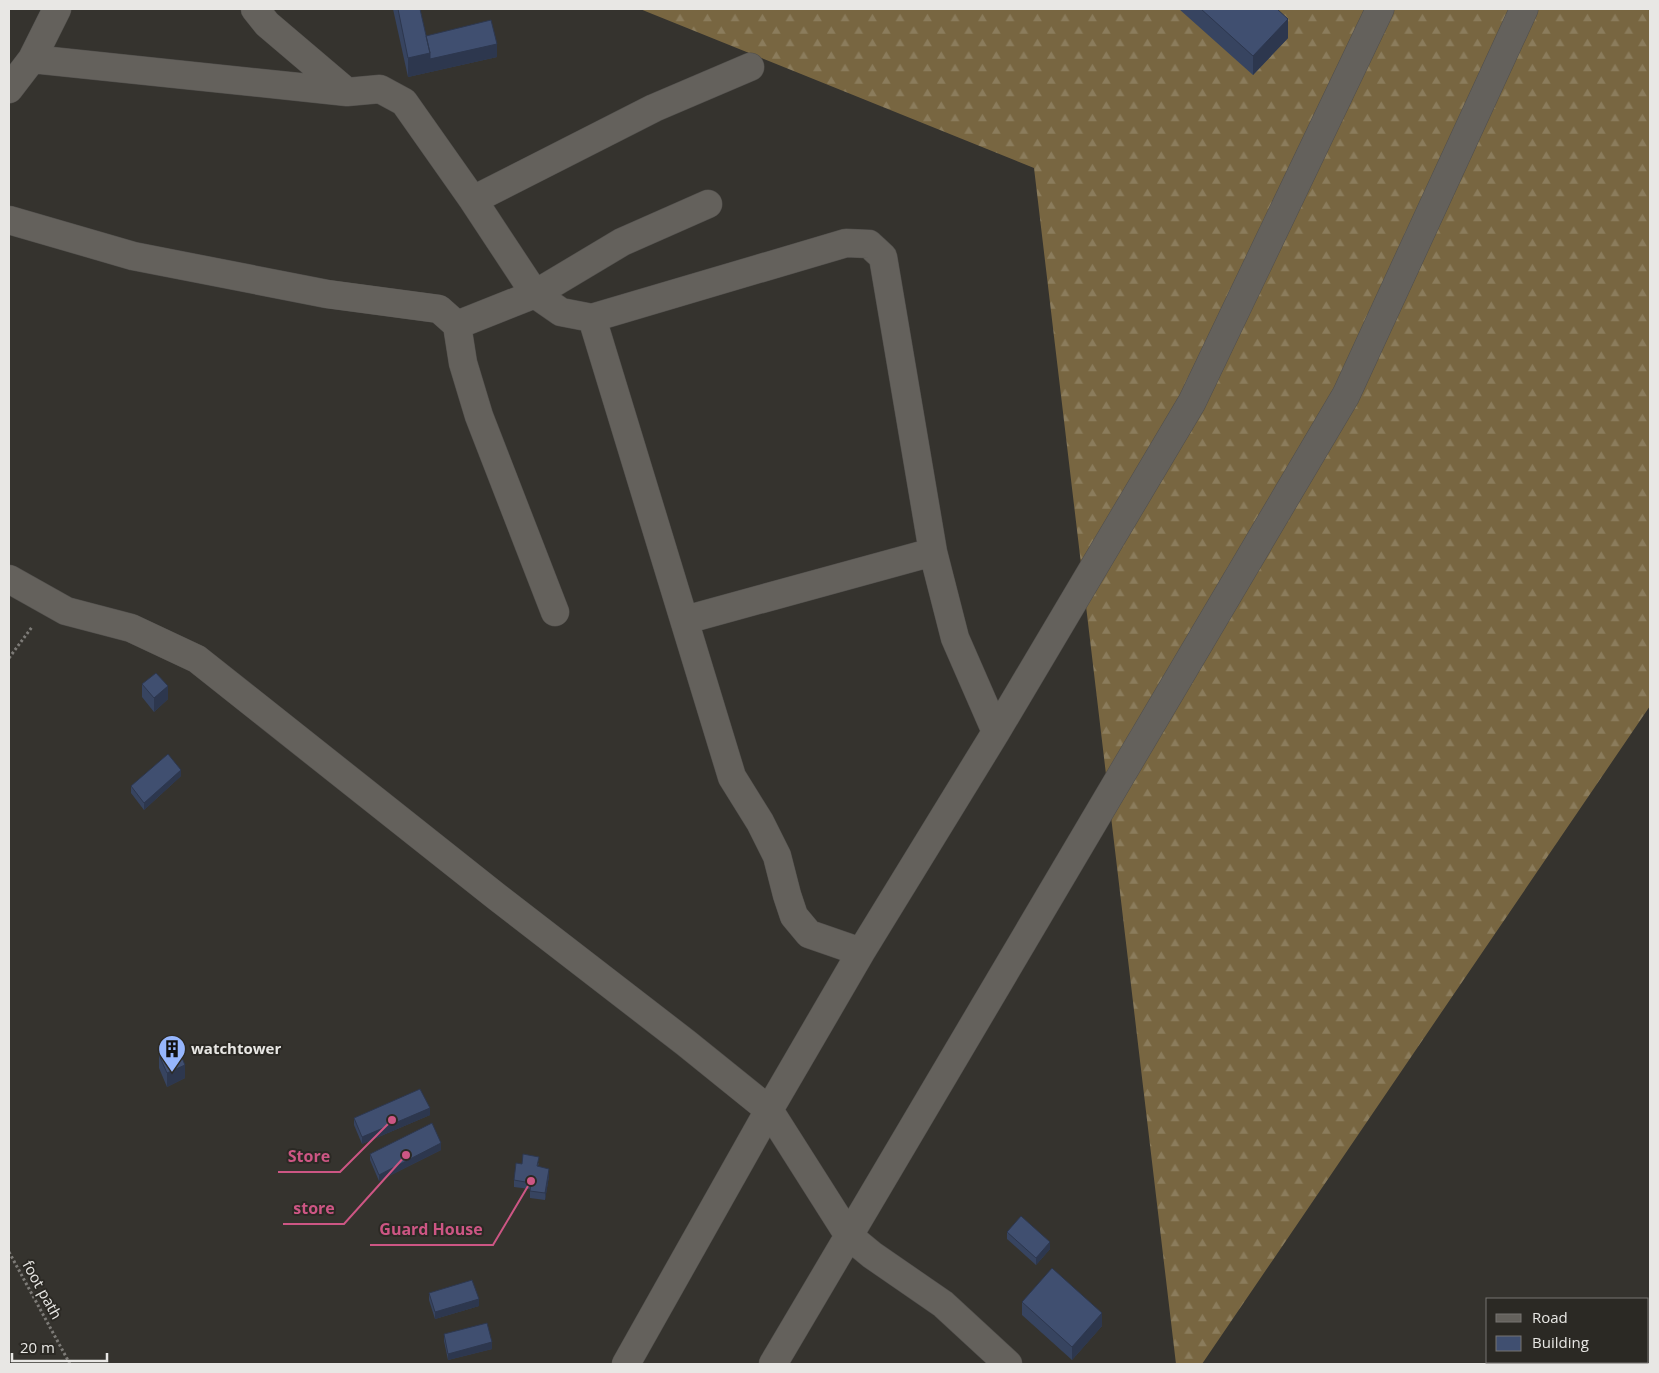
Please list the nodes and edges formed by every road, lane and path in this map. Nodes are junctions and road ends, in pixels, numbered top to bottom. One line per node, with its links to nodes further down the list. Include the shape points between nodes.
1 (57, 9): 5 (street)
2 (255, 9): 8 (street, via 266,24)
3 (1380, 9): 21 (street, via 1192,402)
4 (1524, 9): 24 (street, via 1346,395)
5 (32, 59): 7 (street); 8 (street)
6 (750, 67): 9 (street, via 654,108)
7 (9, 89)
8 (347, 92): 9 (street, via 380,89 404,102)
9 (473, 200): 12 (street)
10 (708, 204): 12 (street, via 622,242)
11 (9, 220): 14 (street, via 133,256 327,294 439,309)
12 (535, 294): 13 (street, via 562,312); 14 (street)
13 (592, 318): 15 (street, via 846,243 869,244 883,257); 19 (street)
14 (456, 325): 18 (street, via 479,416)
15 (933, 552): 19 (street); 21 (street, via 955,638)
16 (9, 579): 17 (street)
17 (50, 602): 20 (path); 23 (street, via 66,611 131,628 197,659)
18 (555, 612)
19 (685, 620): 22 (street, via 732,777 777,856 794,916 809,934)
20 (9, 658)
21 (996, 732): 22 (street)
22 (861, 952): 23 (street)
23 (769, 1110): 24 (street); 27 (street)
24 (849, 1236): 28 (street); 29 (street, via 943,1304)
25 (9, 1252): 26 (path, foot path)
26 (70, 1364)
27 (626, 1364)
28 (773, 1364)
29 (1008, 1364)

